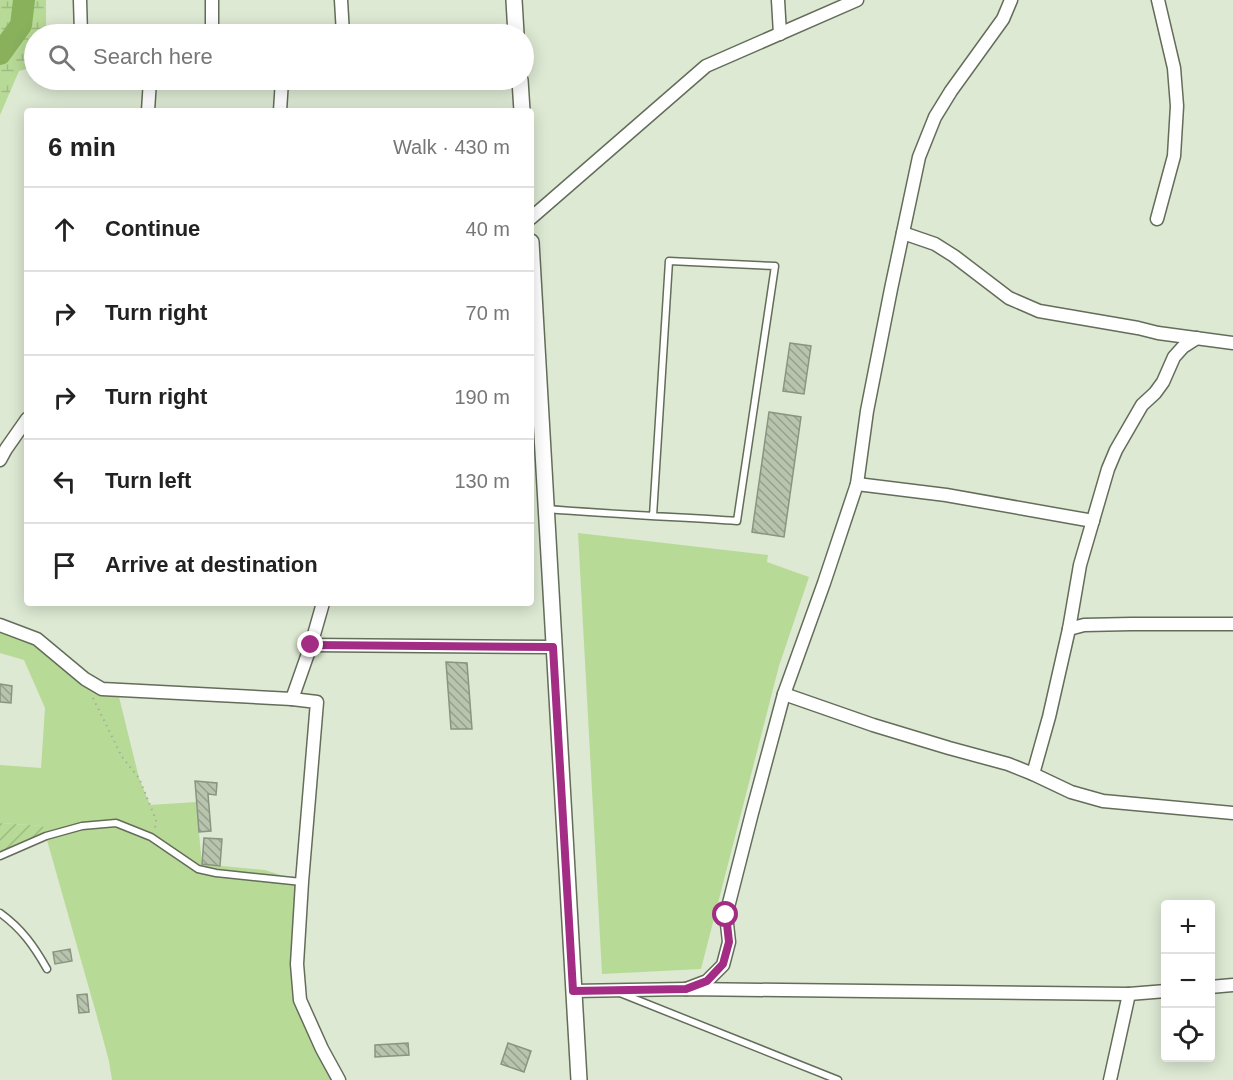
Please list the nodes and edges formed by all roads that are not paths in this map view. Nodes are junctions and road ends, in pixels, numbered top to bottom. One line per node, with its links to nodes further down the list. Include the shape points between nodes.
1 (80, 0): 9 (street)
2 (212, 0): 10 (street)
3 (341, 0): 11 (street)
4 (514, 0): 12 (street)
5 (778, 0): 13 (street)
6 (857, 0): 13 (street)
7 (1011, 0): 22 (street, via 1003,19 935,117 919,157)
8 (1158, 0): 21 (street, via 1174,68 1177,106 1174,156)
9 (81, 24)
10 (212, 24)
11 (342, 24)
12 (515, 24)
13 (780, 34): 20 (street, via 706,66)
14 (149, 90): 17 (street)
15 (281, 90): 18 (street)
16 (521, 90): 19 (street)
17 (148, 108)
18 (280, 108)
19 (522, 108)
20 (534, 215)
21 (1156, 219)
22 (903, 233): 24 (street, via 935,244 1009,298 1039,311); 30 (street, via 867,411)
23 (534, 296): 31 (street)
24 (1158, 333): 25 (street); 27 (street)
25 (1197, 338): 26 (street); 27 (street)
26 (1233, 343)
27 (1174, 357): 33 (street, via 1163,382 1142,405 1116,450)
28 (24, 422): 29 (street)
29 (0, 460)
30 (857, 484): 33 (street); 40 (street)
31 (546, 509): 32 (lane); 39 (street)
32 (653, 516): 32 (lane, via 737,521 775,266 669,261)
33 (1093, 521): 37 (street, via 1080,565)
34 (322, 606): 38 (street)
35 (1233, 624): 37 (street)
36 (0, 625): 41 (street, via 37,639 102,689)
37 (1069, 628): 42 (street)
38 (311, 645): 39 (street); 41 (street)
39 (553, 647): 51 (street)
40 (784, 694): 42 (street); 50 (street, via 726,915 729,942 723,964 707,981)
41 (292, 699): 45 (street, via 317,702)
42 (1033, 774): 43 (street, via 1071,792 1103,801)
43 (1233, 813)
44 (0, 856): 45 (lane, via 46,836 82,826 116,823 151,837 198,869)
45 (302, 882): 55 (street, via 297,964 300,1000)
46 (0, 913): 47 (lane, via 33,944)
47 (47, 969)
48 (1233, 985): 49 (street)
49 (1215, 987)
50 (686, 989): 52 (street); 54 (street)
51 (573, 991): 52 (street); 56 (street)
52 (614, 991): 57 (lane)
53 (1161, 991): 54 (street)
54 (1128, 994): 58 (street)
55 (339, 1080)
56 (579, 1080)
57 (838, 1080)
58 (1110, 1080)

